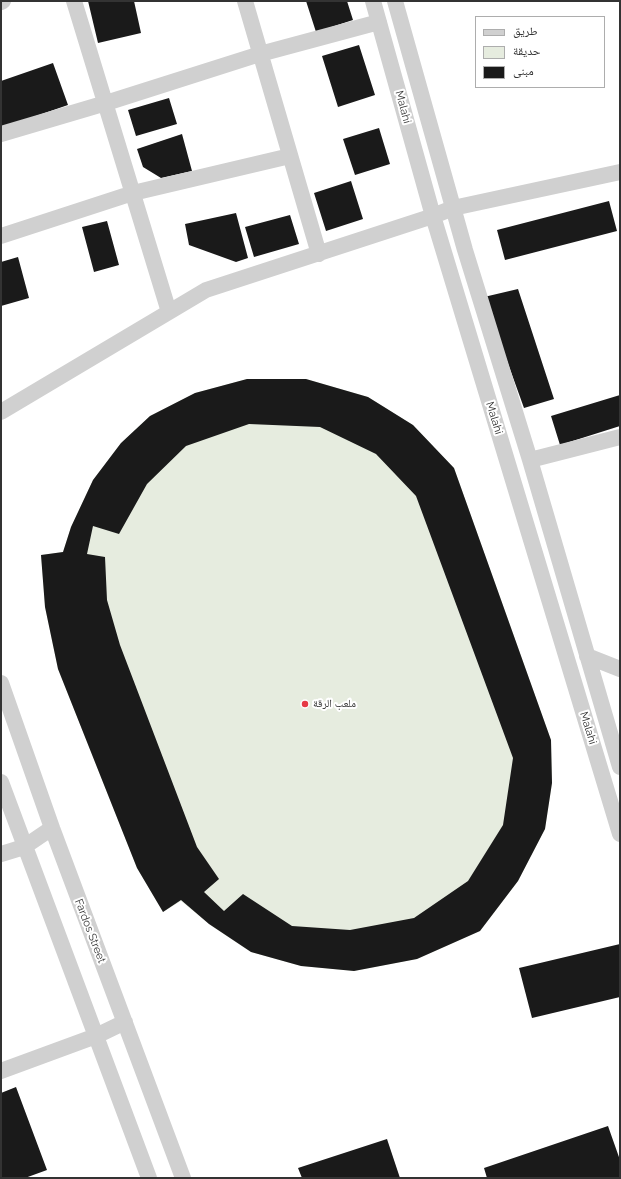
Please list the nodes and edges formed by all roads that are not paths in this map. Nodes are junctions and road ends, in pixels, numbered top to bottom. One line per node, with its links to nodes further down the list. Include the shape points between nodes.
1 (74, 1): 7 (street)
2 (245, 1): 6 (street)
3 (373, 1): 5 (street, Malahi)
4 (395, 1): 12 (street, Malahi)
5 (380, 22): 6 (street); 13 (street, Malahi)
6 (260, 54): 7 (street); 9 (street)
7 (106, 103): 8 (street); 11 (street)
8 (1, 134)
9 (290, 156): 11 (street); 15 (street)
10 (620, 172): 12 (street)
11 (133, 193): 14 (street); 16 (street)
12 (453, 208): 13 (street); 19 (street, Malahi)
13 (433, 216): 15 (street); 26 (street, Malahi)
14 (1, 236)
15 (319, 254): 16 (street, via 206,290)
16 (169, 312): 17 (street)
17 (1, 412)
18 (620, 437): 19 (street)
19 (530, 460): 20 (street, Malahi)
20 (587, 656): 21 (street); 23 (street, Malahi)
21 (620, 669)
22 (1, 682): 25 (street, Fardos Street)
23 (620, 767)
24 (1, 782): 27 (street)
25 (52, 828): 27 (street); 29 (street, Fardos Street)
26 (620, 834)
27 (24, 847): 28 (street); 30 (street)
28 (1, 854)
29 (125, 1022): 30 (street); 33 (street, Fardos Street)
30 (96, 1036): 31 (street); 32 (street)
31 (1, 1071)
32 (149, 1178)
33 (184, 1178)

